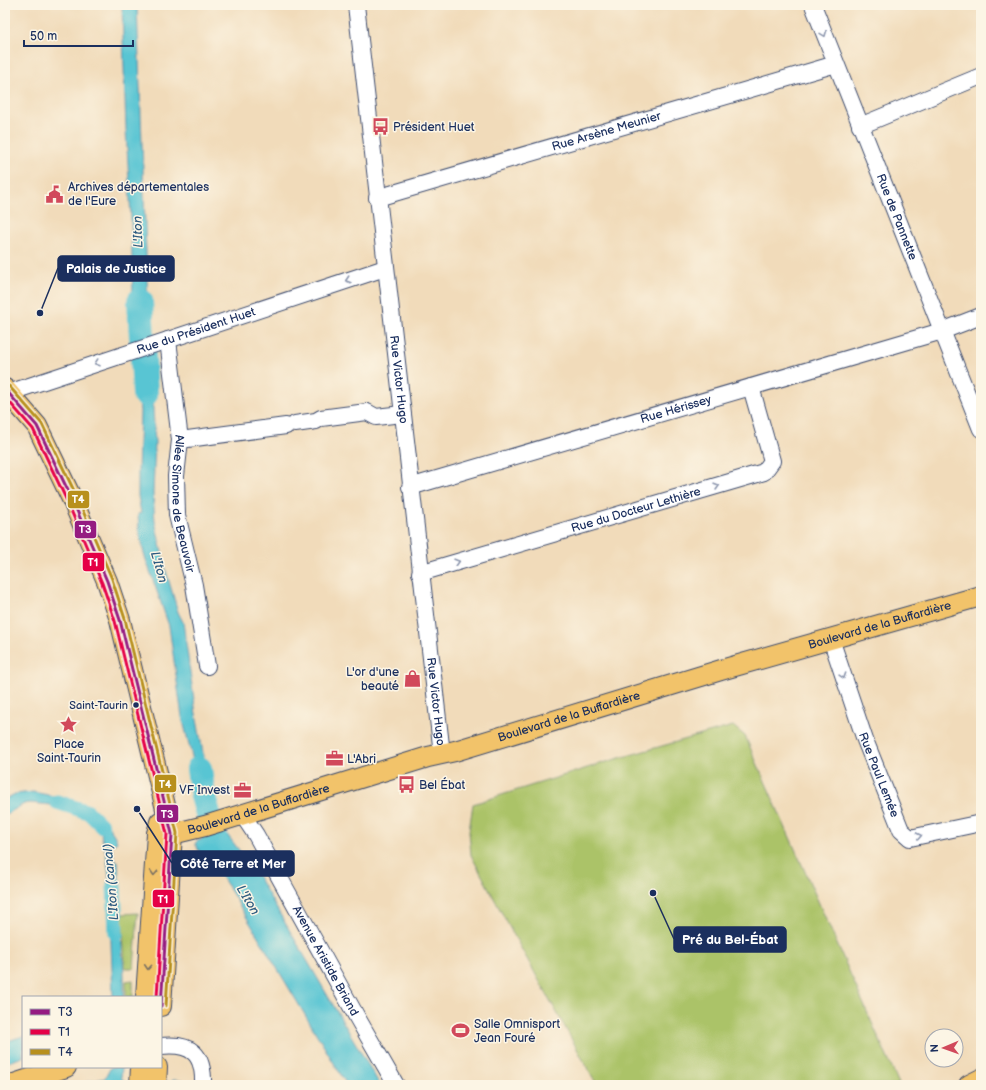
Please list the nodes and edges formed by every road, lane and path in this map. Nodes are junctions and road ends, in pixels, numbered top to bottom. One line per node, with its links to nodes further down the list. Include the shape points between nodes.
1 (356, 5): 6 (street, Rue Victor Hugo)
2 (813, 5): 3 (street, Rue de Pannette, one-way to 3)
3 (836, 64): 5 (street, Rue de Pannette); 6 (street, Rue Arsène Meunier)
4 (981, 76): 5 (street)
5 (860, 126): 9 (street, Rue de Pannette)
6 (377, 198): 7 (street, Rue Victor Hugo)
7 (385, 268): 10 (street, Rue du Président Huet, one-way to 10); 13 (street, Rue Victor Hugo)
8 (981, 316): 9 (street, Rue Hérissey)
9 (942, 331): 11 (street, Rue Hérissey); 14 (street, Rue de Pannette)
10 (168, 340): 12 (street, Rue du Président Huet, one-way to 12); 15 (street, Allée Simone de Beauvoir)
11 (751, 387): 16 (street, Rue Hérissey); 17 (street, Rue du Docteur Lethière, one-way to 11, via 764,472 772,461)
12 (6, 391): 25 (main road, via 37,426 72,499 120,620 164,802)
13 (402, 414): 15 (street, via 376,417 367,412); 16 (street, Rue Victor Hugo)
14 (981, 428)
15 (180, 440): 20 (street, Allée Simone de Beauvoir, via 176,476 177,515 194,585)
16 (410, 487): 17 (street, Rue Victor Hugo)
17 (420, 573): 21 (street, Rue Victor Hugo)
18 (981, 596): 19 (main road, Boulevard de la Buffardière)
19 (831, 639): 21 (main road, Boulevard de la Buffardière); 24 (street, Rue Paul Lemée, one-way to 24, via 865,740 901,830 910,838)
20 (207, 666)
21 (442, 754): 22 (main road, Boulevard de la Buffardière)
22 (271, 805): 23 (main road, Boulevard de la Buffardière); 26 (street)
23 (233, 817): 25 (main road, Boulevard de la Buffardière); 26 (street, Avenue Aristide Briand)
24 (981, 823)
25 (165, 834): 27 (main road, one-way to 27); 28 (main road)
26 (256, 835): 38 (street, Avenue Aristide Briand)
27 (146, 996)
28 (161, 996)
29 (162, 1046): 37 (street, via 185,1047 199,1058)
30 (63, 1068): 34 (main road)
31 (141, 1068): 35 (main road)
32 (158, 1068): 36 (main road)
33 (981, 1079): 39 (main road)
34 (11, 1085)
35 (140, 1085)
36 (156, 1085)
37 (203, 1085)
38 (396, 1085)
39 (969, 1085)

